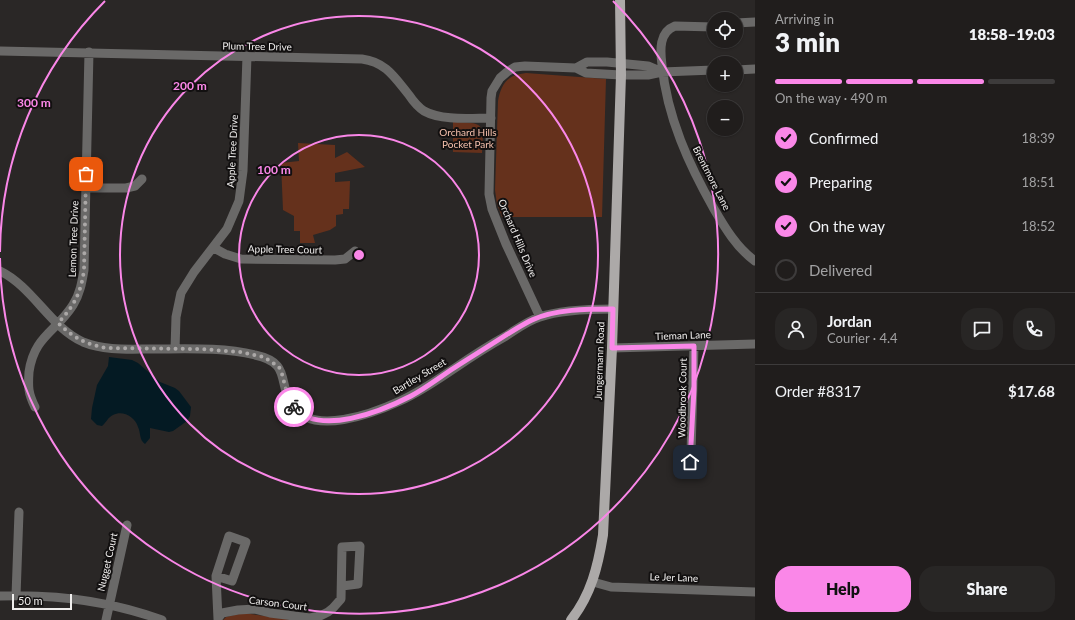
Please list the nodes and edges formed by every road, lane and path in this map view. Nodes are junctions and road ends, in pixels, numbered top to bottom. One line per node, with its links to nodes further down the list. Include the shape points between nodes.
1 (620, 0): 8 (main road, Jungermann Road)
2 (755, 22): 3 (street)
3 (743, 23)
4 (707, 27): 13 (street, Brentmore Lane, via 675,26 665,33 661,44)
5 (0, 52): 6 (street, Plum Tree Drive)
6 (89, 52): 7 (street, Plum Tree Drive); 17 (street, Lemon Tree Drive)
7 (247, 56): 15 (street, Plum Tree Drive, via 370,60 389,71 414,102 429,113 438,116); 18 (street, Apple Tree Drive, via 242,188 227,229)
8 (620, 63): 9 (street, Orchard Hills Drive, via 587,62); 13 (street, via 648,66); 14 (main road, Jungermann Road)
9 (576, 68): 14 (street, Orchard Hills Drive, via 586,73); 15 (street, Orchard Hills Drive, via 515,67 500,78 492,90)
10 (755, 69): 12 (street)
11 (707, 70): 13 (street)
12 (743, 70)
13 (662, 72): 14 (street); 20 (street, Brentmore Lane, via 676,128 697,179 738,246)
14 (621, 75): 22 (main road, Jungermann Road)
15 (491, 118): 23 (street, Orchard Hills Drive, via 490,202 506,244)
16 (142, 179): 17 (street, via 135,186 126,188)
17 (86, 188): 24 (street, Lemon Tree Drive, via 82,284 74,304)
18 (214, 248): 19 (street, Apple Tree Court, via 241,259 335,260 345,259); 27 (street, Apple Tree Drive, via 181,293 176,316)
19 (355, 251)
20 (755, 261)
21 (0, 270): 24 (street, Bartley Street, via 26,290)
22 (613, 309): 23 (street, Bartley Street, via 561,312); 28 (main road, Jungermann Road)
23 (540, 317): 27 (street, Bartley Street, via 405,398 356,417 330,421 311,418 298,412 288,397 279,367 264,357 240,352)
24 (58, 323): 27 (street, Bartley Street, via 81,341 106,348); 29 (street, Lemon Tree Drive, via 41,341 31,359 28,390)
25 (755, 344): 26 (street, Tieman Lane)
26 (694, 346): 28 (street, Tieman Lane); 30 (street, Woodbrook Court, via 691,453)
27 (175, 348)
28 (612, 348): 34 (main road, Jungermann Road, via 603,535)
29 (35, 407)
30 (687, 474)
31 (19, 512): 38 (street)
32 (127, 525): 39 (street, Nugget Court)
33 (216, 576): 33 (street, via 229,536 246,542 232,580); 40 (street)
34 (593, 582): 36 (street, Le Jer Lane, via 611,587); 43 (main road, Jungermann Road)
35 (342, 586): 40 (street, Carson Court, via 341,599 320,616 298,617 255,609 229,611 222,613)
36 (755, 592)
37 (0, 596): 38 (street)
38 (16, 596): 39 (street, via 64,598)
39 (109, 605): 41 (street, Nugget Court); 42 (street)
40 (218, 618)
41 (106, 620)
42 (162, 620)
43 (572, 620)

